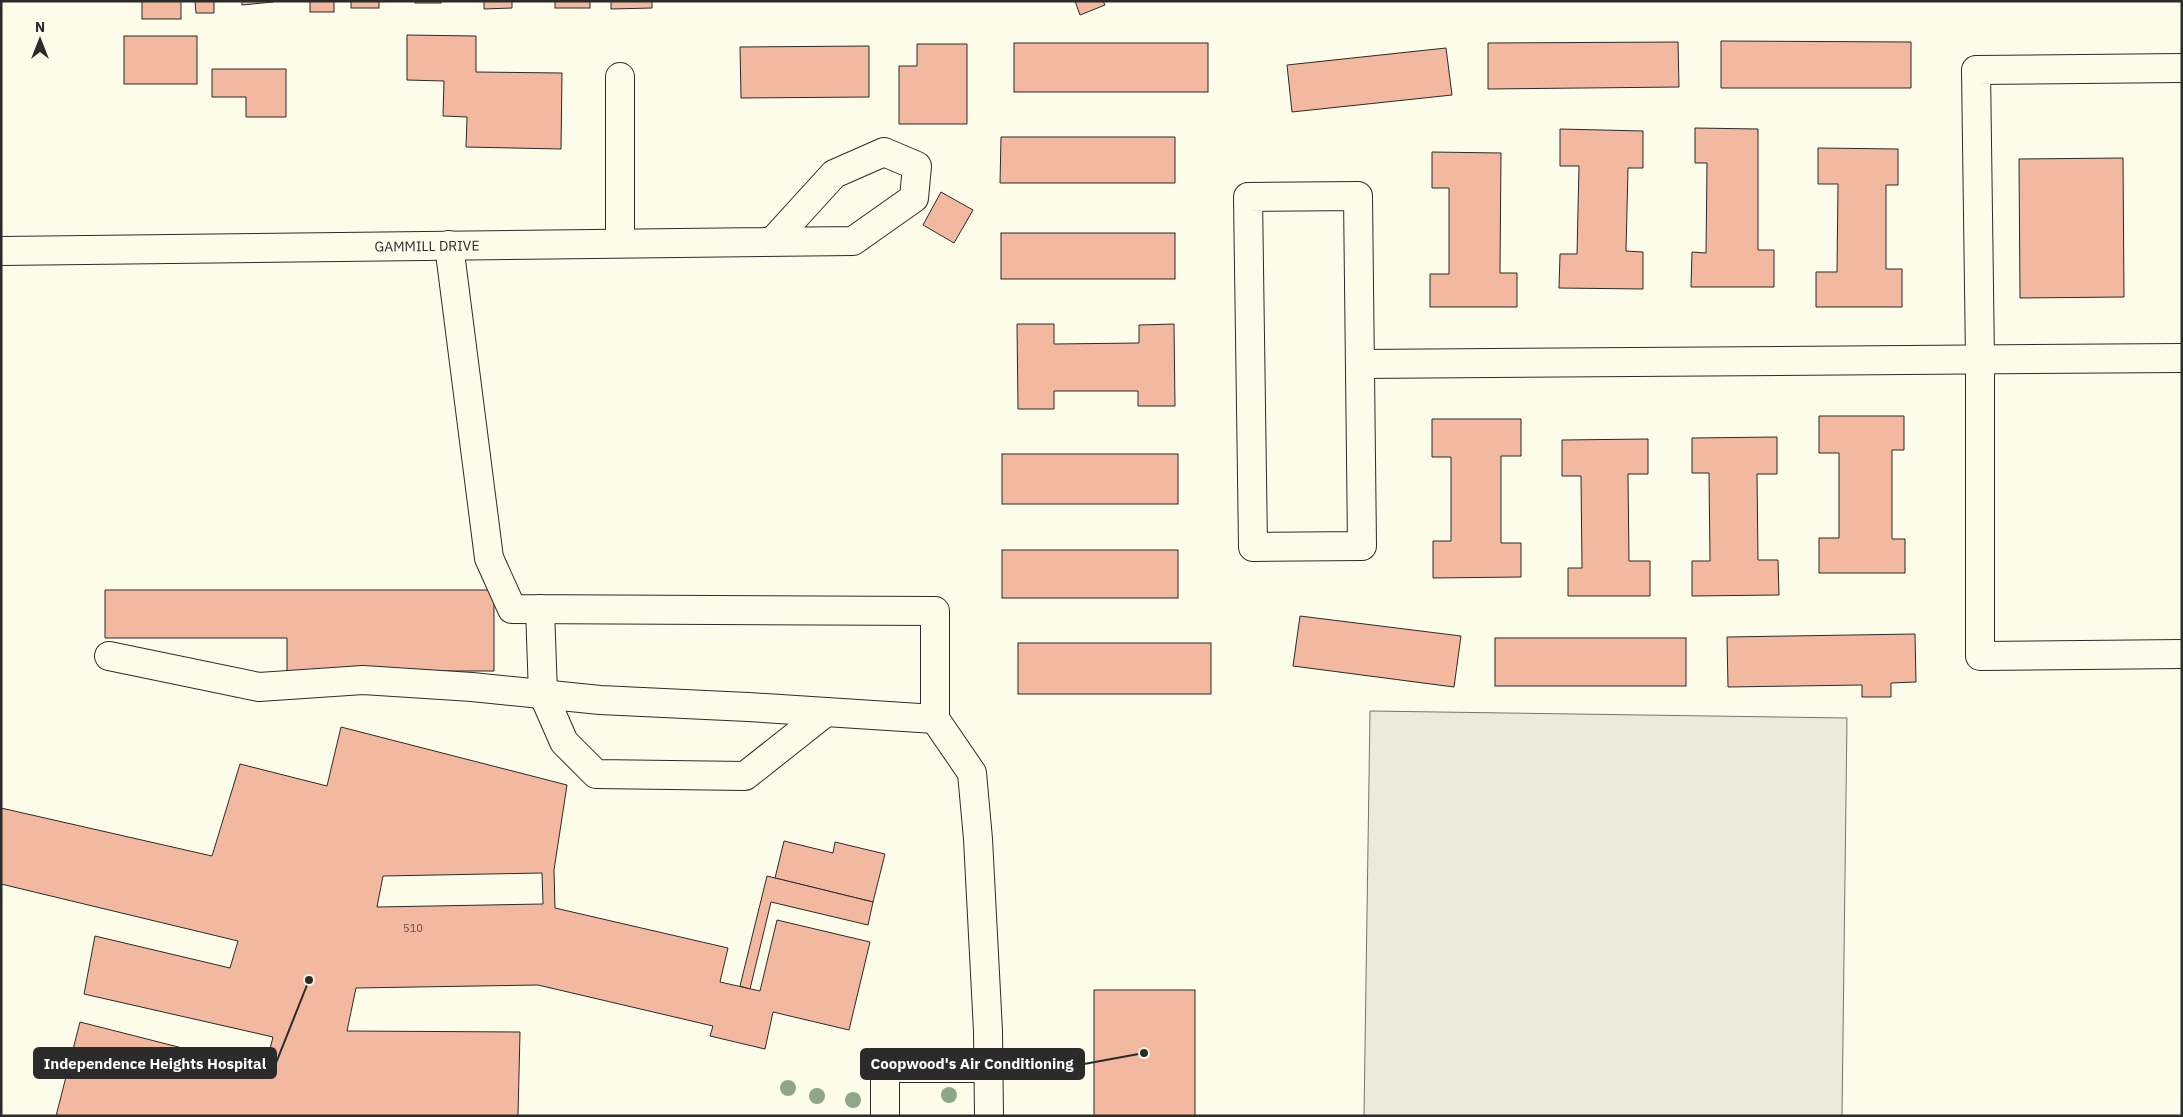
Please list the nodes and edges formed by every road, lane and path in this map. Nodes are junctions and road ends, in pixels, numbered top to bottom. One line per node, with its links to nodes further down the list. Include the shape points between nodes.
1 (2182, 68): 8 (street, via 1976,70)
2 (620, 78): 4 (street)
3 (773, 241): 3 (street, GAMMILL DRIVE, via 853,241 914,198 917,166 884,152 834,174); 4 (street, GAMMILL DRIVE)
4 (620, 243): 5 (street, GAMMILL DRIVE)
5 (449, 246): 6 (street, GAMMILL DRIVE); 10 (street, via 489,558 512,609)
6 (1, 251)
7 (2182, 358): 8 (street)
8 (1980, 359): 9 (street); 11 (street, via 1980,656)
9 (1360, 364): 9 (street, via 1358,196 1248,197 1253,547 1362,546)
10 (540, 609): 13 (street); 15 (street, via 935,611)
11 (2182, 654)
12 (109, 656): 13 (street, via 259,687 363,680)
13 (543, 694): 14 (street); 14 (street, via 564,742 596,774 744,776)
14 (826, 712): 15 (street)
15 (935, 719): 16 (street, via 972,773)
16 (989, 1068): 17 (street, via 885,1068); 18 (street)
17 (885, 1116)
18 (989, 1116)

